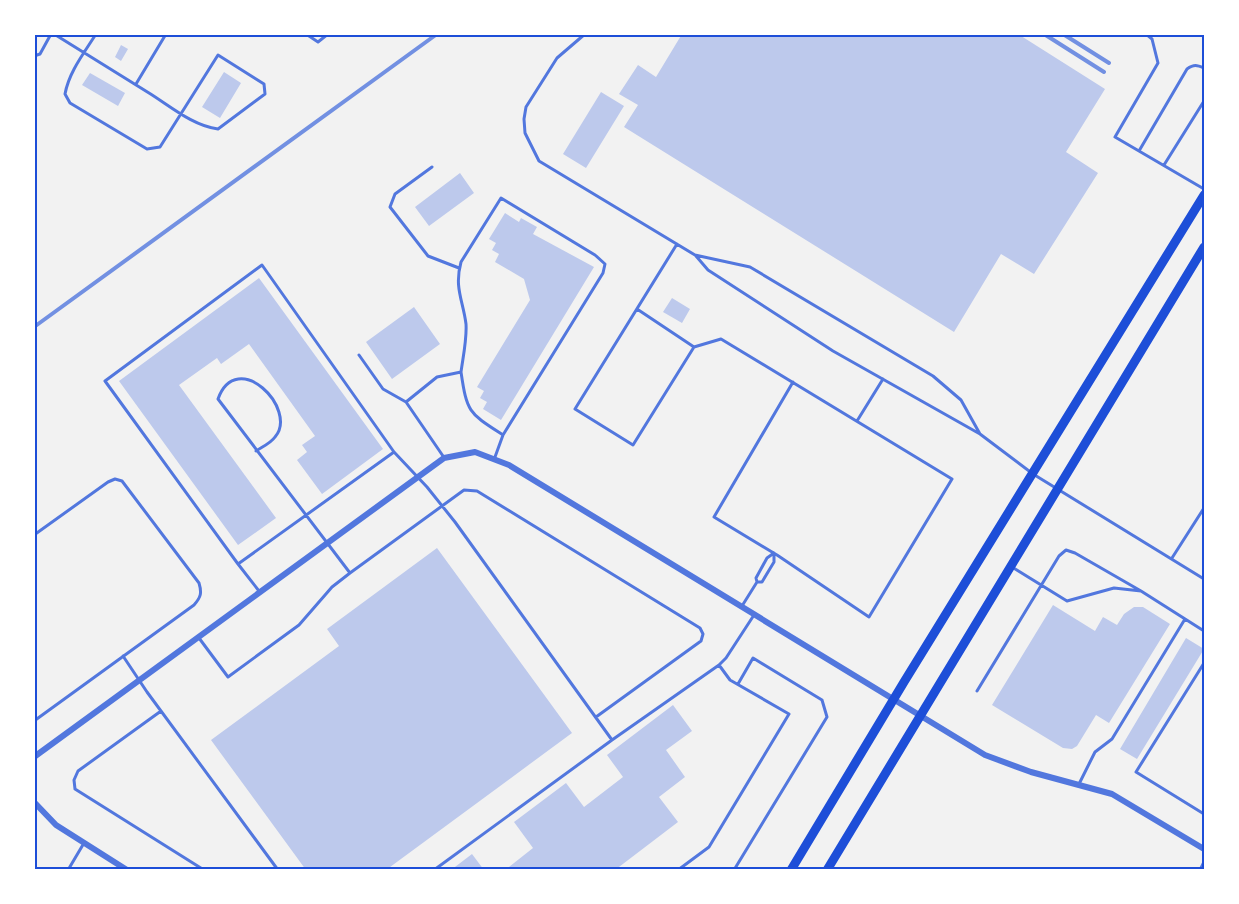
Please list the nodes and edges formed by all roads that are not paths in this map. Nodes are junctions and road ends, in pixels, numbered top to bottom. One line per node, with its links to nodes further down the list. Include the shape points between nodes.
1 (53, 34): 8 (lane); 9 (lane, via 40,54)
2 (96, 34): 8 (lane)
3 (166, 34): 11 (lane)
4 (306, 34): 5 (lane, via 318,42)
5 (328, 34)
6 (585, 34): 19 (lane, via 557,58 526,107 525,133 539,160)
7 (1146, 34): 14 (lane, via 1152,39 1158,63 1115,137)
8 (85, 53): 11 (lane); 13 (lane, via 68,81 65,94 70,102 147,149 160,147)
9 (34, 56)
10 (1204, 68): 14 (lane, via 1191,65 1186,69)
11 (135, 84): 13 (lane)
12 (1204, 101): 15 (lane)
13 (182, 113): 13 (lane, via 205,128 218,129 265,94 264,84 218,55)
14 (1139, 150): 15 (lane)
15 (1164, 165): 17 (lane)
16 (432, 167): 22 (lane, via 394,194 390,207 428,256)
17 (1204, 189)
18 (1204, 195): 37 (main road)
19 (677, 244): 21 (lane); 23 (lane)
20 (1204, 247): 39 (main road)
21 (695, 255): 27 (lane, via 708,270); 31 (lane, via 750,267 933,376 961,400)
22 (459, 268): 26 (lane, via 457,286 466,332); 32 (lane, via 501,198 605,264)
23 (637, 309): 24 (lane); 24 (lane, via 575,409 633,445)
24 (694, 347): 28 (lane, via 721,339)
25 (359, 355): 29 (lane, via 383,389)
26 (461, 372): 29 (lane, via 437,377); 32 (lane, via 471,412)
27 (883, 379): 30 (lane); 31 (lane)
28 (793, 382): 30 (lane); 45 (lane, via 714,517)
29 (406, 402): 35 (lane)
30 (857, 421): 45 (lane, via 952,478 869,617)
31 (980, 434): 37 (lane)
32 (503, 435): 36 (lane)
33 (256, 451): 33 (lane, via 218,399 228,383 236,379 256,381 277,408 275,438); 42 (lane)
34 (394, 452): 38 (lane); 42 (lane); 47 (lane, via 262,265 105,381)
35 (444, 458): 36 (street, via 475,452); 38 (street)
36 (495, 458): 55 (street)
37 (1033, 474): 39 (lane); 66 (main road)
38 (417, 477): 40 (lane); 44 (street)
39 (1057, 489): 46 (lane); 48 (main road)
40 (443, 506): 49 (lane); 69 (lane); 69 (lane, via 464,490 477,490 700,628 701,640)
41 (1204, 508): 46 (lane)
42 (306, 515): 44 (lane); 47 (lane)
43 (34, 535): 60 (lane, via 115,479 127,486 186,565 199,583 200,598)
44 (328, 543): 49 (lane); 54 (street)
45 (774, 553): 51 (lane, via 767,558); 51 (lane, via 774,562 762,582)
46 (1172, 558): 50 (lane)
47 (238, 564): 54 (lane)
48 (1011, 567): 52 (lane); 68 (main road)
49 (350, 573): 59 (lane, via 332,587 299,625 228,677)
50 (1204, 579)
51 (757, 582): 55 (lane)
52 (1041, 585): 53 (lane, via 1067,601 1114,588); 53 (lane, via 1066,550); 65 (lane)
53 (1141, 591): 57 (lane)
54 (260, 593): 59 (street)
55 (742, 607): 56 (street)
56 (754, 615): 62 (lane); 66 (street)
57 (1185, 619): 58 (lane); 73 (lane, via 1112,739 1095,752)
58 (1204, 631)
59 (199, 638): 63 (street)
60 (123, 656): 63 (lane); 70 (lane)
61 (1204, 663): 75 (lane, via 1136,772)
62 (719, 665): 64 (lane); 71 (lane)
63 (140, 680): 67 (lane); 72 (street)
64 (738, 684): 84 (lane, via 789,714 709,847); 85 (lane, via 753,658 822,700 826,717)
65 (977, 691)
66 (894, 699): 68 (street); 86 (main road)
67 (161, 711): 81 (lane, via 78,771 75,789); 82 (lane)
68 (921, 716): 73 (street, via 985,755); 87 (main road)
69 (596, 717): 71 (lane)
70 (34, 721)
71 (612, 740): 83 (lane)
72 (34, 757)
73 (1079, 784): 77 (street, via 1113,794)
74 (34, 802): 76 (street, via 56,825)
75 (1204, 814)
76 (84, 843): 79 (lane); 80 (street)
77 (1204, 849)
78 (1204, 862): 88 (lane)
79 (68, 870)
80 (127, 870)
81 (204, 870)
82 (278, 870)
83 (434, 870)
84 (678, 870)
85 (734, 870)
86 (791, 870)
87 (827, 870)
88 (1200, 870)

